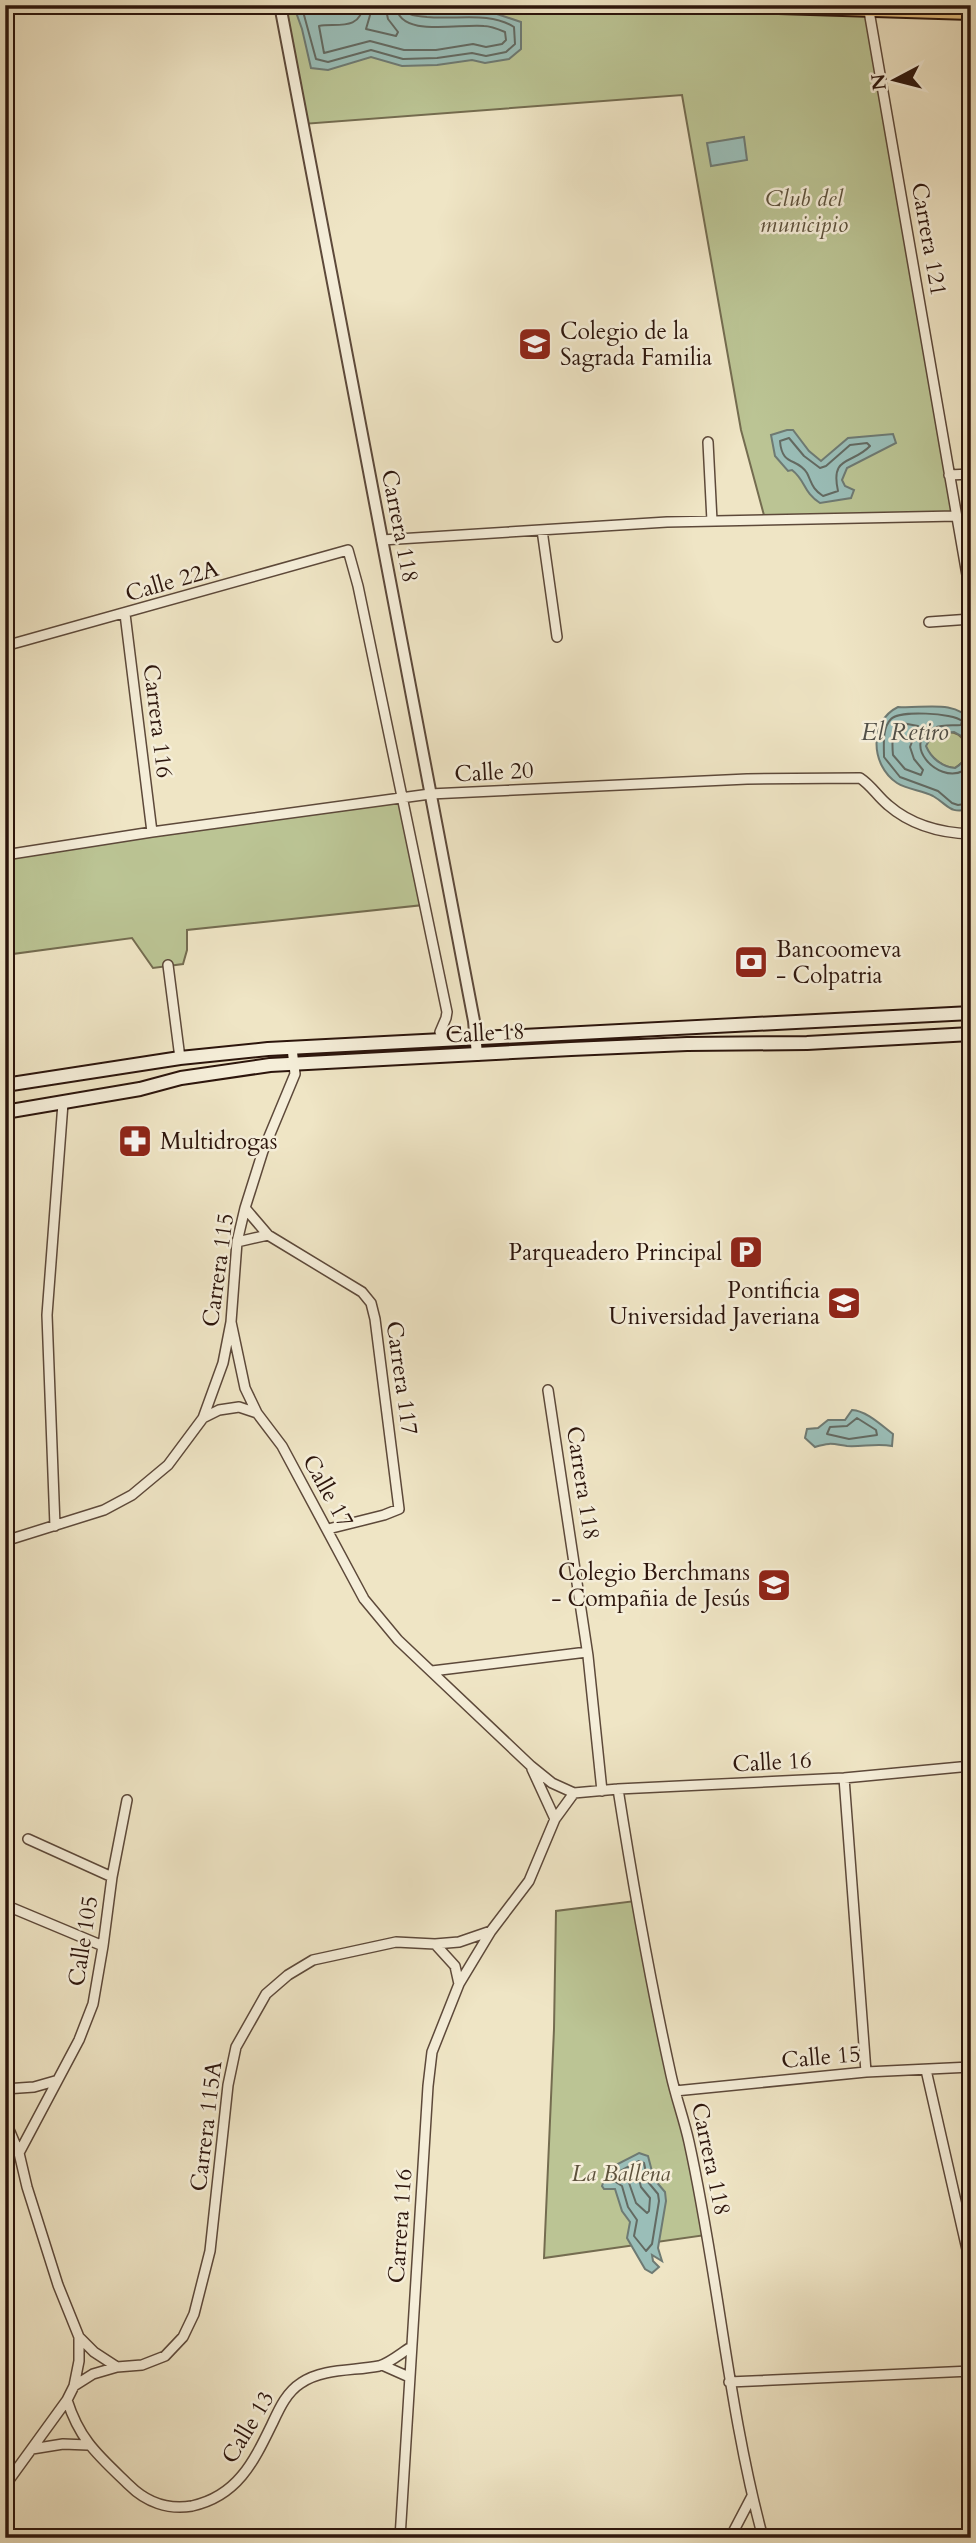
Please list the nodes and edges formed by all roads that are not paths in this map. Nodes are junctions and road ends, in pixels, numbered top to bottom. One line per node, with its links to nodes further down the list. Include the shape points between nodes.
1 (280, 5): 11 (street, Carrera 118)
2 (750, 5): 3 (highway)
3 (869, 11): 4 (highway); 7 (street, Carrera 121)
4 (971, 12)
5 (708, 442): 9 (street)
6 (971, 474): 7 (street)
7 (949, 475): 8 (street, Carrera 121)
8 (957, 516): 9 (street); 12 (street, Carrera 121)
9 (712, 521): 10 (street)
10 (542, 530): 11 (street); 16 (street)
11 (382, 540): 18 (street, Carrera 118)
12 (971, 598)
13 (125, 614): 17 (street, Calle 22A); 19 (street, Calle 22A, via 348,550); 20 (street, Carrera 116)
14 (971, 619): 15 (street)
15 (929, 622)
16 (557, 637)
17 (5, 646)
18 (430, 794): 19 (street, Calle 20); 21 (street, Calle 20, via 860,778 903,816 947,833); 27 (street, Carrera 118)
19 (402, 798): 20 (street, Calle 20); 25 (street, via 447,1012)
20 (152, 832): 22 (street, Calle 20)
21 (971, 835)
22 (5, 855)
23 (168, 965): 30 (street)
24 (971, 1013): 27 (main road, Calle 18)
25 (440, 1032)
26 (971, 1034): 29 (main road, Calle 18)
27 (476, 1039): 28 (main road, Calle 18); 29 (street, Carrera 118)
28 (292, 1048): 30 (main road, Calle 18); 31 (street, Carrera 115)
29 (477, 1055): 31 (main road, Calle 18)
30 (180, 1058): 32 (main road, Calle 18)
31 (293, 1064): 33 (main road, Calle 18, via 181,1078); 35 (street, Carrera 115, via 295,1074)
32 (5, 1085)
33 (63, 1103): 34 (main road, Calle 18); 42 (street, via 47,1315)
34 (5, 1112)
35 (245, 1208): 36 (street, Carrera 117); 37 (street, Carrera 115)
36 (268, 1235): 37 (street); 43 (street, Carrera 117, via 362,1292 375,1319 399,1509)
37 (237, 1242): 38 (street, Carrera 115)
38 (231, 1322): 40 (street, Calle 17, via 245,1388); 41 (street, Carrera 115, via 223,1363)
39 (548, 1390): 45 (street, Carrera 118)
40 (257, 1413): 41 (street, via 239,1408); 43 (street, Calle 17, via 282,1446)
41 (203, 1418): 42 (street, via 168,1465 132,1495)
42 (55, 1526): 44 (street)
43 (328, 1529): 46 (street, Calle 17, via 364,1599)
44 (5, 1541)
45 (587, 1652): 46 (street); 51 (street, Carrera 118)
46 (432, 1671): 47 (street, Calle 17)
47 (531, 1766): 52 (street, Calle 17, via 552,1783); 54 (street)
48 (971, 1766): 49 (street, Calle 16)
49 (844, 1778): 50 (street, Calle 16); 64 (street)
50 (618, 1789): 51 (street, Calle 16); 67 (street, Carrera 118, via 635,1901)
51 (602, 1791): 52 (street, Calle 16)
52 (575, 1793): 54 (street, Carrera 116)
53 (127, 1800): 56 (street, Calle 105)
54 (555, 1819): 58 (street, Carrera 116, via 529,1881)
55 (28, 1839): 56 (street)
56 (112, 1877): 60 (street, Calle 105)
57 (5, 1905): 60 (street)
58 (491, 1931): 59 (street); 61 (street, Carrera 116)
59 (435, 1944): 61 (street, via 455,1966); 74 (street, Carrera 115A, via 396,1942 313,1960 266,1994 236,2047 210,2251 194,2314 183,2337 165,2356 142,2365)
60 (103, 1946): 65 (street, Calle 105, via 93,2004)
61 (459, 1984): 72 (street, Carrera 116, via 432,2052)
62 (971, 2067): 63 (street, Calle 15)
63 (926, 2070): 64 (street, Calle 15); 70 (street)
64 (866, 2072): 67 (street, Calle 15)
65 (55, 2081): 66 (street); 69 (street, Calle 105)
66 (5, 2089)
67 (675, 2091): 77 (street, Carrera 118, via 689,2141)
68 (5, 2120): 69 (street)
69 (19, 2153): 71 (street, via 54,2273)
70 (971, 2267)
71 (79, 2337): 74 (street); 78 (street)
72 (411, 2347): 73 (street, Calle 13); 76 (street, Carrera 116)
73 (382, 2365): 76 (street); 80 (street, Calle 13, via 319,2374 301,2383 284,2399 254,2461 229,2491 209,2502 160,2505 136,2493)
74 (117, 2367): 78 (street, Carrera 115A)
75 (971, 2371): 77 (street)
76 (409, 2378): 84 (street, Carrera 116)
77 (729, 2382): 83 (street, Carrera 118)
78 (74, 2386): 79 (street)
79 (67, 2400): 80 (street, Calle 13); 81 (street)
80 (88, 2445): 81 (street)
81 (32, 2449): 82 (street)
82 (5, 2489)
83 (752, 2496): 85 (street); 86 (street, Carrera 118)
84 (400, 2538)
85 (730, 2538)
86 (762, 2538)

